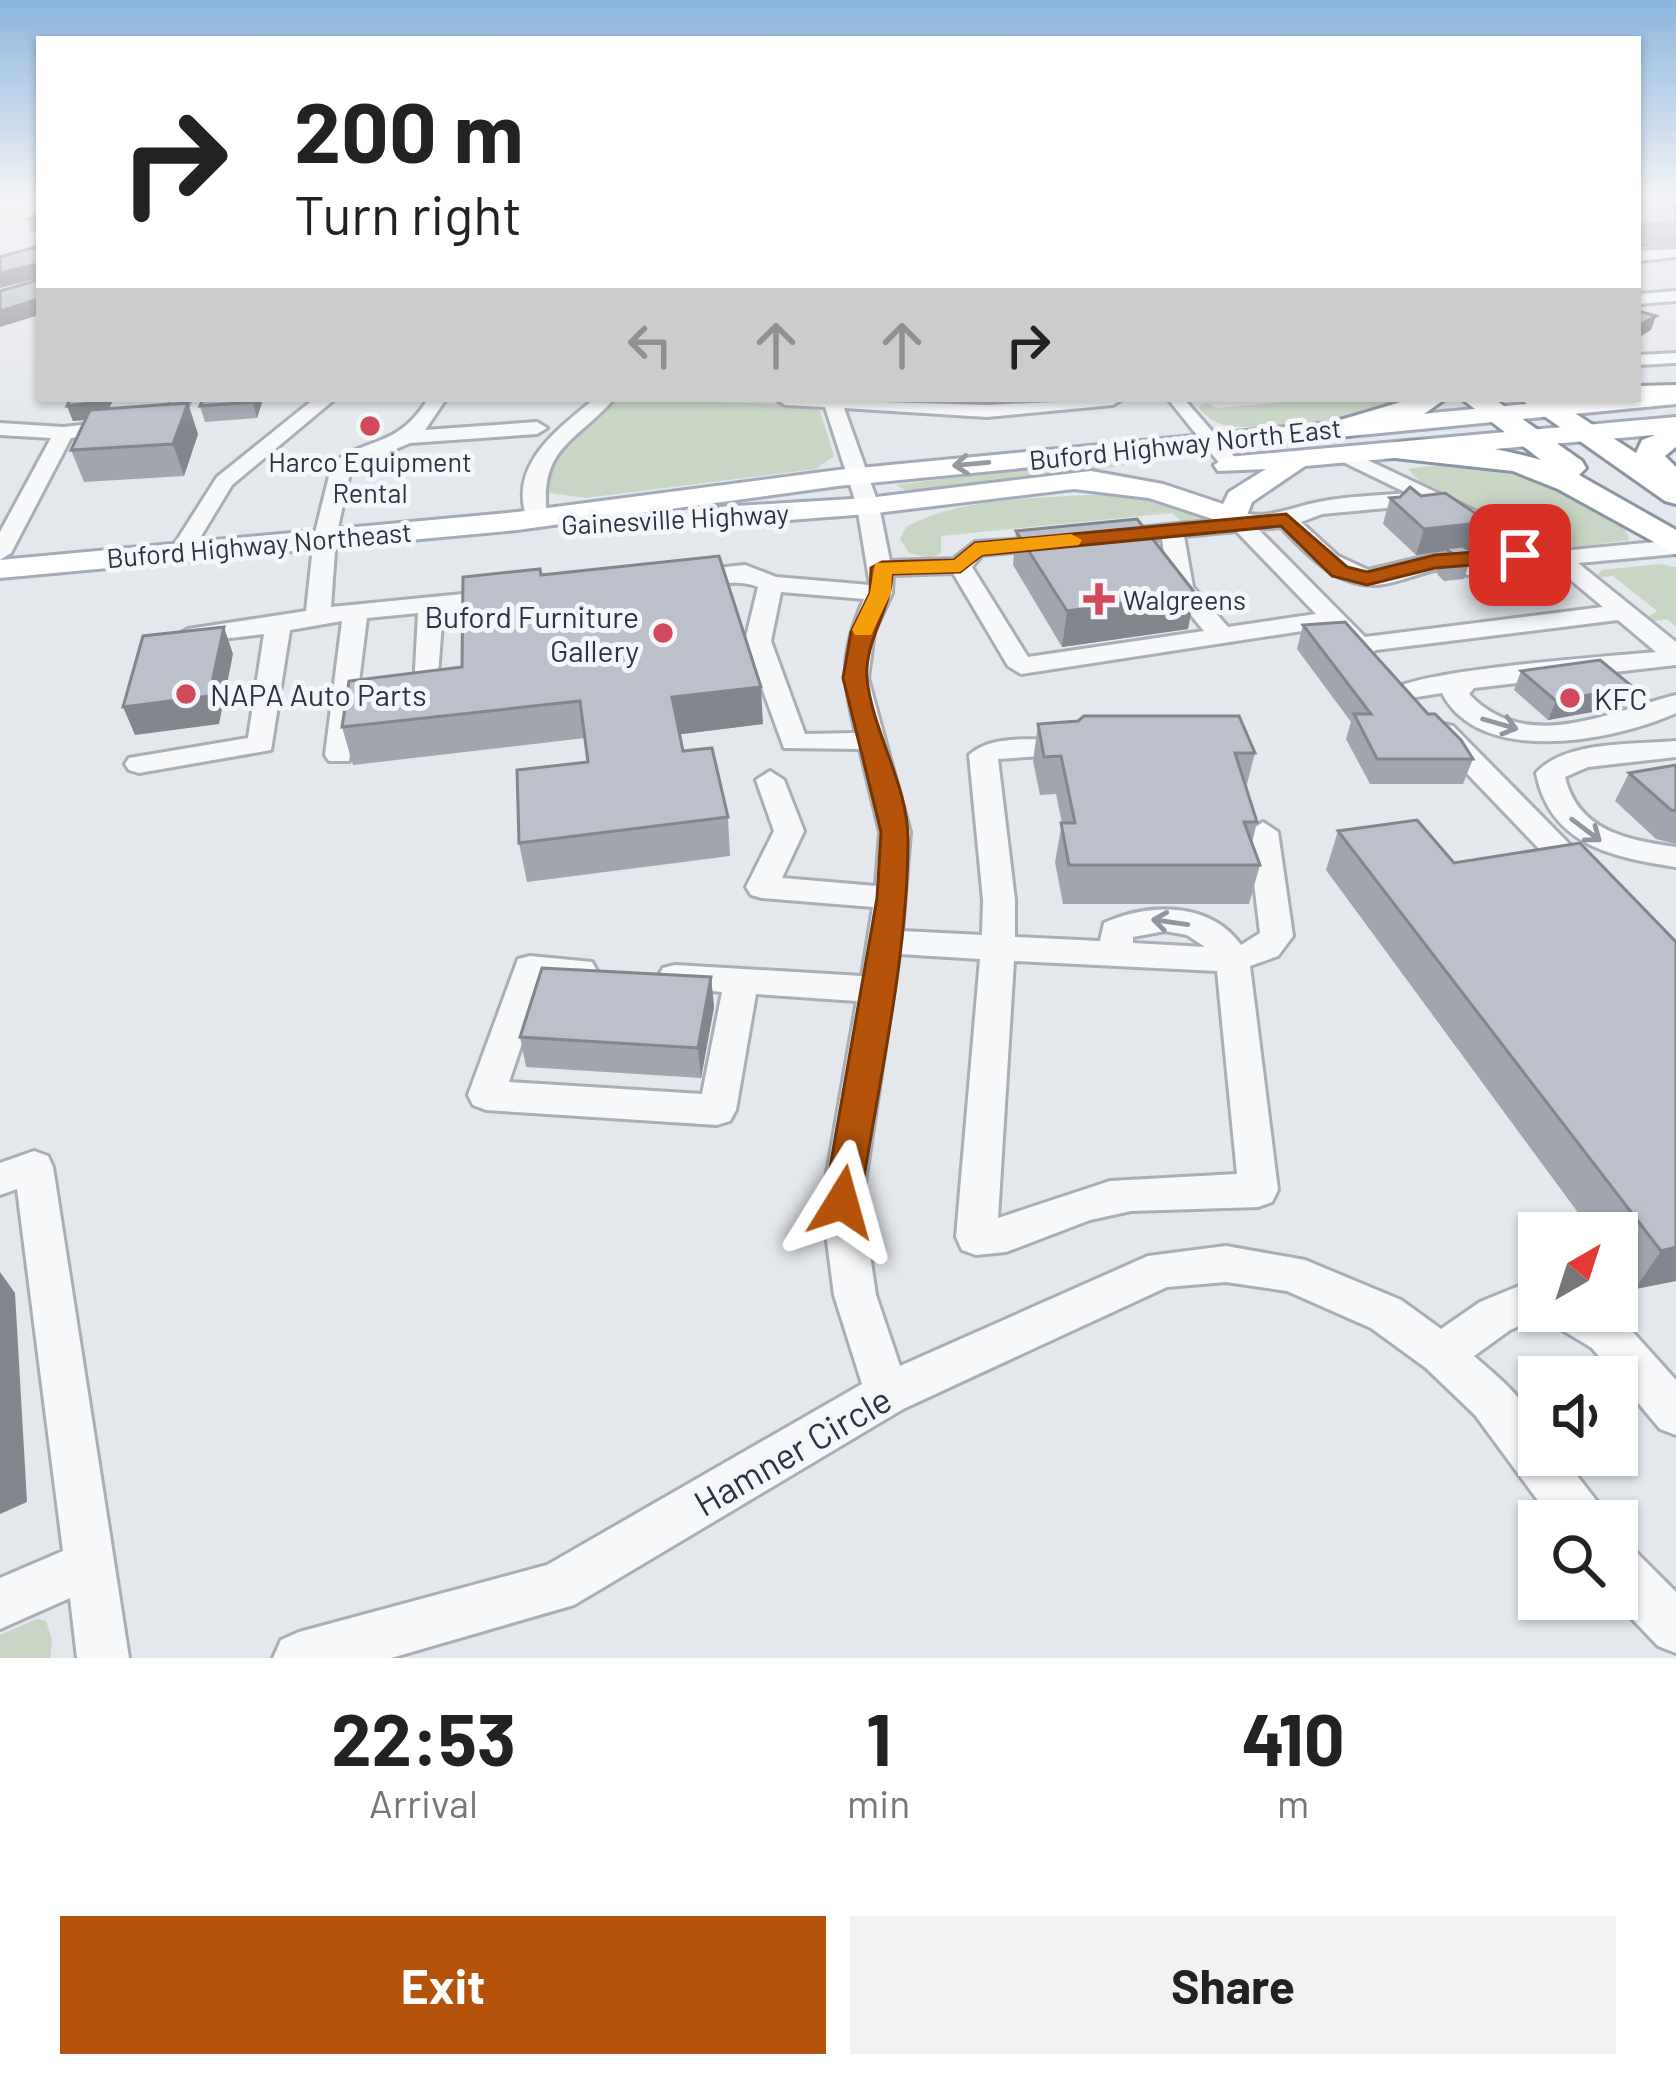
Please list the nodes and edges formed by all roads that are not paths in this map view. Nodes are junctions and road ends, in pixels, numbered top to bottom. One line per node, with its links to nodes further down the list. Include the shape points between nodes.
1 (1676, 296): 2 (street)
2 (1641, 299)
3 (1676, 358): 4 (street)
4 (1641, 360)
5 (1641, 394): 6 (highway)
6 (1676, 395): 7 (main road, Buford Highway North East)
7 (1641, 397)
8 (180, 402): 26 (street, via 172,420)
9 (322, 402): 47 (street, via 224,481)
10 (435, 402): 28 (street)
11 (528, 402): 22 (street, via 527,419)
12 (602, 402): 24 (street)
13 (836, 402): 35 (street)
14 (863, 402): 19 (street, via 987,411)
15 (1055, 402): 19 (street)
16 (1183, 402): 30 (street)
17 (1426, 402): 31 (highway)
18 (1540, 403): 20 (main road, Buford Highway North East); 25 (highway)
19 (1016, 404)
20 (1486, 406): 29 (highway); 31 (main road, Buford Highway North East)
21 (1676, 425): 25 (main road)
22 (537, 428): 24 (street); 28 (street)
23 (0, 429): 26 (street)
24 (568, 431): 41 (street, via 537,463)
25 (1584, 432): 29 (main road); 38 (highway)
26 (64, 433): 48 (street)
27 (1676, 436): 37 (highway, via 1653,446 1650,456)
28 (406, 437): 45 (street, via 342,464)
29 (1529, 437): 32 (main road, Buford Highway North East); 46 (highway)
30 (1213, 442): 31 (main road, Buford Highway North East); 34 (street); 35 (main road, Buford Highway North East, one-way to 35)
31 (1346, 442): 32 (main road, Buford Highway North East); 33 (main road, Buford Highway North East); 39 (street)
32 (1397, 451): 46 (highway, via 1521,464)
33 (1299, 461): 34 (main road, Buford Highway North East); 42 (main road, via 1239,498)
34 (1232, 465): 36 (main road, Buford Highway North East)
35 (846, 477): 40 (street); 41 (main road, Gainesville Highway)
36 (1074, 481): 40 (main road, Buford Highway North East); 42 (main road, via 1153,490)
37 (1676, 481)
38 (1676, 494)
39 (1430, 497): 43 (street, via 1319,508); 49 (street)
40 (868, 506): 41 (main road, Gainesville Highway, via 567,528); 54 (street)
41 (527, 518): 45 (main road, Buford Highway Northeast)
42 (1238, 520): 43 (street); 44 (street); 62 (street)
43 (1286, 520): 53 (street, via 1340,572)
44 (1172, 531): 51 (street, via 975,549); 64 (street, via 1181,588)
45 (325, 537): 47 (main road, Buford Highway Northeast); 61 (street)
46 (1676, 544): 49 (street)
47 (181, 551): 52 (main road, Buford Highway Northeast)
48 (0, 553)
49 (1553, 555): 50 (street); 53 (street, via 1435,562); 59 (street)
50 (1507, 564): 53 (street); 53 (street, via 1497,577)
51 (960, 566): 54 (street); 64 (street, via 1021,666)
52 (0, 568)
53 (1367, 578)
54 (881, 581): 56 (street); 72 (street, via 855,678)
55 (656, 582): 56 (street, via 745,572)
56 (771, 584): 72 (street, via 758,641 794,742)
57 (521, 596): 58 (street)
58 (431, 605): 60 (street); 71 (street, via 427,694)
59 (1624, 612): 66 (street); 67 (street)
60 (355, 613): 61 (street); 71 (street)
61 (318, 616): 63 (street)
62 (1334, 620): 64 (street); 66 (street)
63 (278, 625): 65 (street); 76 (street, via 261,744)
64 (1222, 636)
65 (170, 638)
66 (1359, 646): 69 (street)
67 (1676, 656): 68 (street)
68 (1466, 681): 69 (street); 70 (street, one-way to 70, via 1454,694 1482,720 1533,733 1634,722)
69 (1404, 691): 79 (street)
70 (1676, 703)
71 (342, 708): 75 (street)
72 (871, 741): 82 (street, via 895,832)
73 (1064, 748): 85 (street, via 983,755)
74 (1676, 749): 77 (street, via 1582,759)
75 (339, 755)
76 (139, 764)
77 (1550, 773): 79 (street); 81 (street, one-way to 81, via 1552,794 1569,818 1609,847)
78 (770, 780): 82 (street, via 789,831 762,887)
79 (1489, 780): 83 (street)
80 (1263, 832): 86 (street, via 1277,936)
81 (1676, 857)
82 (891, 898): 84 (street)
83 (1604, 898)
84 (884, 943): 85 (street); 88 (street)
85 (998, 948): 86 (street); 86 (street, via 976,1237 1004,1239 1093,1202 1258,1190)
86 (1233, 960)
87 (741, 982): 87 (street, via 530,968 486,1095 717,1110); 88 (street)
88 (873, 989): 93 (street, via 842,1202 855,1295)
89 (0, 1179): 96 (street, via 34,1167)
90 (1518, 1306): 92 (street)
91 (1604, 1332): 94 (street)
92 (1441, 1354): 93 (street, Hamner Circle, via 1386,1314 1290,1274 1226,1264 1163,1269); 95 (street, Hamner Circle, via 1491,1400)
93 (886, 1394): 101 (street, Hamner Circle, via 556,1587)
94 (1676, 1413)
95 (1566, 1500)
96 (90, 1564): 98 (street); 100 (street)
97 (1638, 1589): 99 (street)
98 (0, 1604)
99 (1676, 1628)
100 (103, 1658)
101 (298, 1658)

